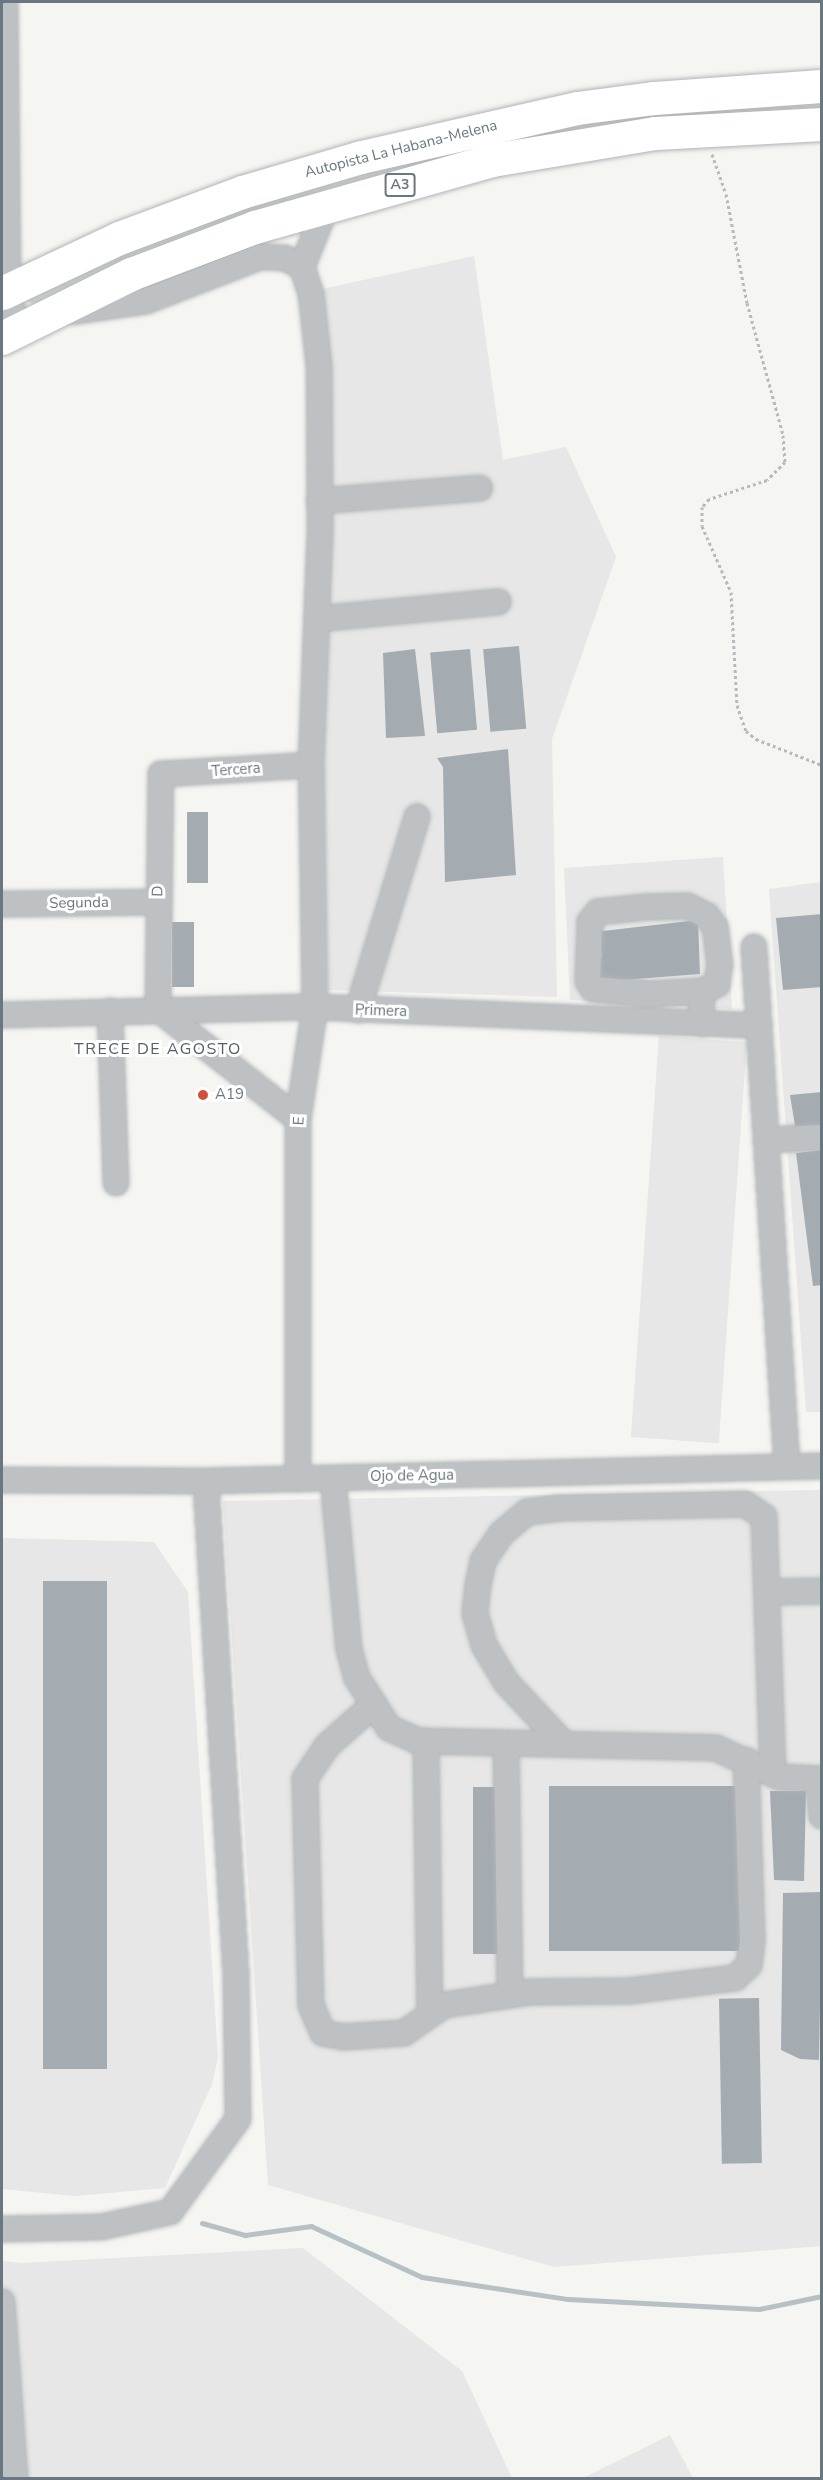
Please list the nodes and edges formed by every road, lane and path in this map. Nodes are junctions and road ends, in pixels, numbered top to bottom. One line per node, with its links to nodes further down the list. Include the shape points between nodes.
1 (5, 2): 7 (street)
2 (822, 86): 7 (highway, Autopista La Habana-Melena / A3, via 654,98 577,108 361,157 201,207 119,238)
3 (822, 124): 4 (highway, A3)
4 (703, 129): 5 (highway, A3, via 581,143 492,160); 14 (path, via 726,194 747,303 783,435 785,462 767,480 709,500 702,507 702,526 731,592 737,705 746,731 756,739)
5 (327, 205): 6 (street); 8 (highway, A3, via 255,227 131,274)
6 (302, 267): 8 (street, via 285,258 260,257 146,301); 10 (street, E, via 311,294 319,366)
7 (5, 291): 8 (street)
8 (19, 328)
9 (479, 488): 10 (street)
10 (319, 501): 12 (street, E)
11 (498, 602): 12 (street)
12 (317, 619): 13 (street, E)
13 (311, 765): 15 (street, Tercera); 21 (street, E)
14 (822, 765)
15 (161, 774): 17 (street, D)
16 (417, 817): 23 (street)
17 (157, 902): 18 (street, Segunda); 22 (street, D)
18 (2, 904)
19 (754, 947): 27 (street)
20 (704, 991): 20 (street, via 651,994 593,989 588,981 590,922 598,912 646,907 687,906 707,916 715,927 720,965 717,984); 26 (street)
21 (315, 1007): 22 (street, Primera); 23 (street, Primera); 28 (street, E)
22 (158, 1009): 24 (street, Primera); 28 (street)
23 (358, 1010): 26 (street, Primera)
24 (110, 1011): 25 (street, Primera); 31 (street)
25 (2, 1015)
26 (702, 1024): 27 (street, Primera)
27 (760, 1026): 30 (street)
28 (298, 1119): 35 (street, E)
29 (822, 1137): 30 (street)
30 (766, 1140): 33 (street)
31 (116, 1183)
32 (822, 1466): 33 (street, Ojo de Agua)
33 (787, 1467): 34 (street, Ojo de Agua)
34 (333, 1478): 35 (street, Ojo de Agua); 40 (street, via 349,1649 357,1678)
35 (298, 1479): 37 (street, Ojo de Agua)
36 (2, 1480): 37 (street, Ojo de Agua)
37 (206, 1481): 50 (street, via 236,1975 238,2119 170,2212 101,2227)
38 (822, 1591): 39 (street)
39 (769, 1592): 43 (street, via 764,1517 745,1504 527,1512 501,1534 483,1561 475,1613 484,1645 506,1682); 45 (street)
40 (372, 1706): 41 (street, via 389,1728); 49 (street, via 327,1746 305,1779 311,2005 323,2033 343,2037 404,2032)
41 (426, 1741): 42 (street); 49 (street)
42 (506, 1743): 43 (street); 48 (street)
43 (564, 1744): 44 (street, via 716,1748)
44 (746, 1760): 45 (street); 48 (street, via 752,1939 748,1965 735,1978 712,1984)
45 (773, 1773): 46 (street)
46 (820, 1779): 47 (street)
47 (822, 1816)
48 (510, 1995): 49 (street, via 444,2005)
49 (430, 2014)
50 (2, 2229)
51 (2, 2302): 52 (street)
52 (15, 2478)

